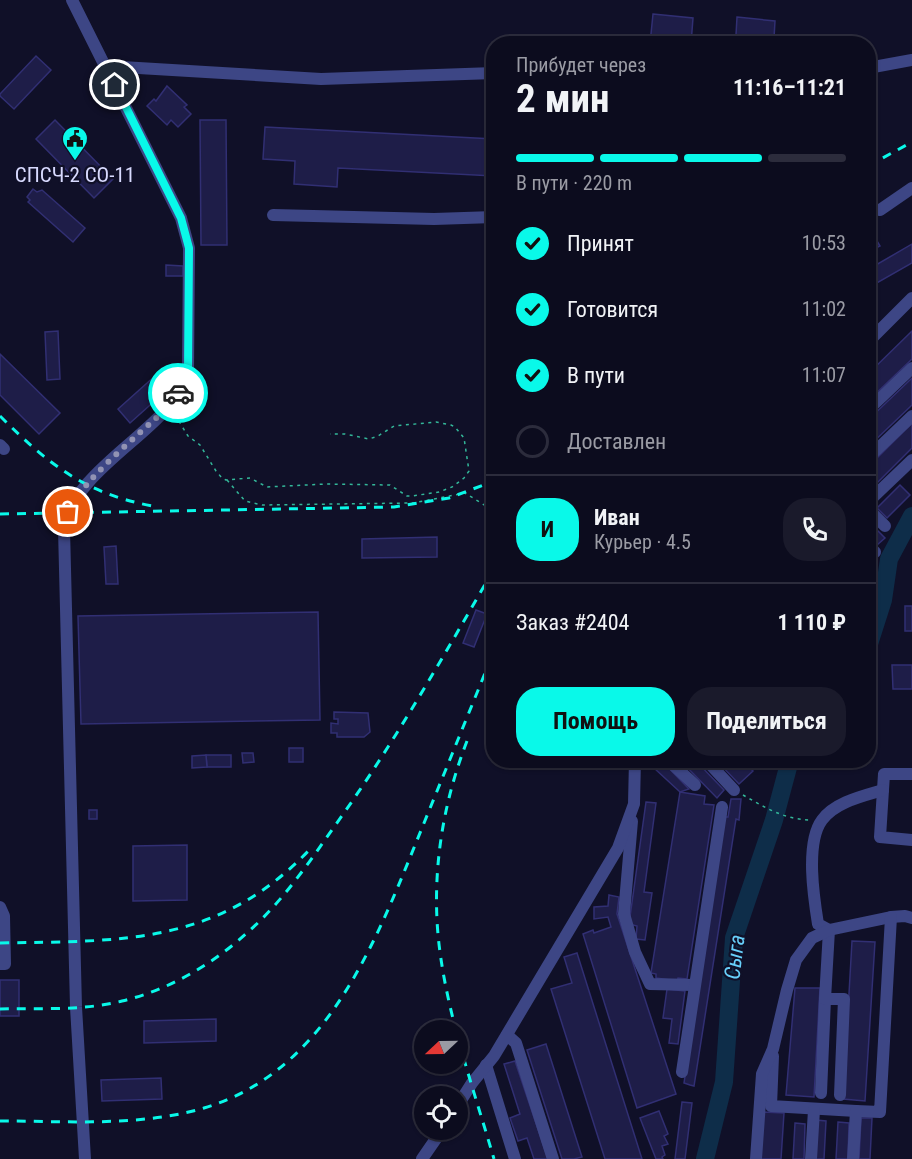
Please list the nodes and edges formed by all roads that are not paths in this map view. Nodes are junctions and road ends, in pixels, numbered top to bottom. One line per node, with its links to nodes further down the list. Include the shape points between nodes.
1 (72, 0): 3 (street)
2 (912, 60): 4 (street)
3 (105, 66): 5 (street, via 321,79); 48 (street, via 181,218 189,248 188,372 168,407 87,485 70,507 64,529 76,1007)
4 (876, 67)
5 (486, 73)
6 (912, 188): 7 (street)
7 (880, 210)
8 (273, 215): 9 (street)
9 (486, 217)
10 (912, 298): 11 (street)
11 (876, 334)
12 (912, 368): 13 (street)
13 (876, 402)
14 (912, 416): 15 (street)
15 (876, 450)
16 (912, 460): 17 (street)
17 (876, 494)
18 (876, 517): 19 (street)
19 (885, 526)
20 (635, 768): 27 (street)
21 (677, 768): 24 (street)
22 (713, 768): 25 (street)
23 (912, 774): 26 (street, via 884,774)
24 (695, 785)
25 (734, 790)
26 (883, 790): 29 (street, via 880,837); 33 (street, via 836,807 822,820 813,849 812,889 818,924)
27 (633, 804): 36 (street, via 626,927 650,984); 38 (street, via 618,848)
28 (722, 807): 36 (street)
29 (912, 840)
30 (0, 907): 34 (street, via 4,916)
31 (891, 917): 32 (street); 33 (street); 46 (street, via 880,1112)
32 (912, 918)
33 (829, 930): 37 (street); 39 (street, via 812,938 796,960)
34 (2, 932): 35 (street, via 5,964)
35 (0, 964)
36 (694, 985): 41 (street)
37 (825, 999): 43 (street); 44 (street, via 844,999)
38 (507, 1035): 40 (street); 51 (street, via 516,1043)
39 (773, 1049): 45 (street, via 771,1106); 52 (street, via 762,1074)
40 (486, 1065): 42 (street); 50 (street)
41 (682, 1072)
42 (468, 1091)
43 (820, 1094)
44 (840, 1095)
45 (814, 1110): 46 (street); 53 (street)
46 (856, 1111): 54 (street)
47 (435, 1140): 49 (street)
48 (85, 1159)
49 (422, 1159)
50 (515, 1159)
51 (554, 1159)
52 (756, 1159)
53 (811, 1159)
54 (853, 1159)

